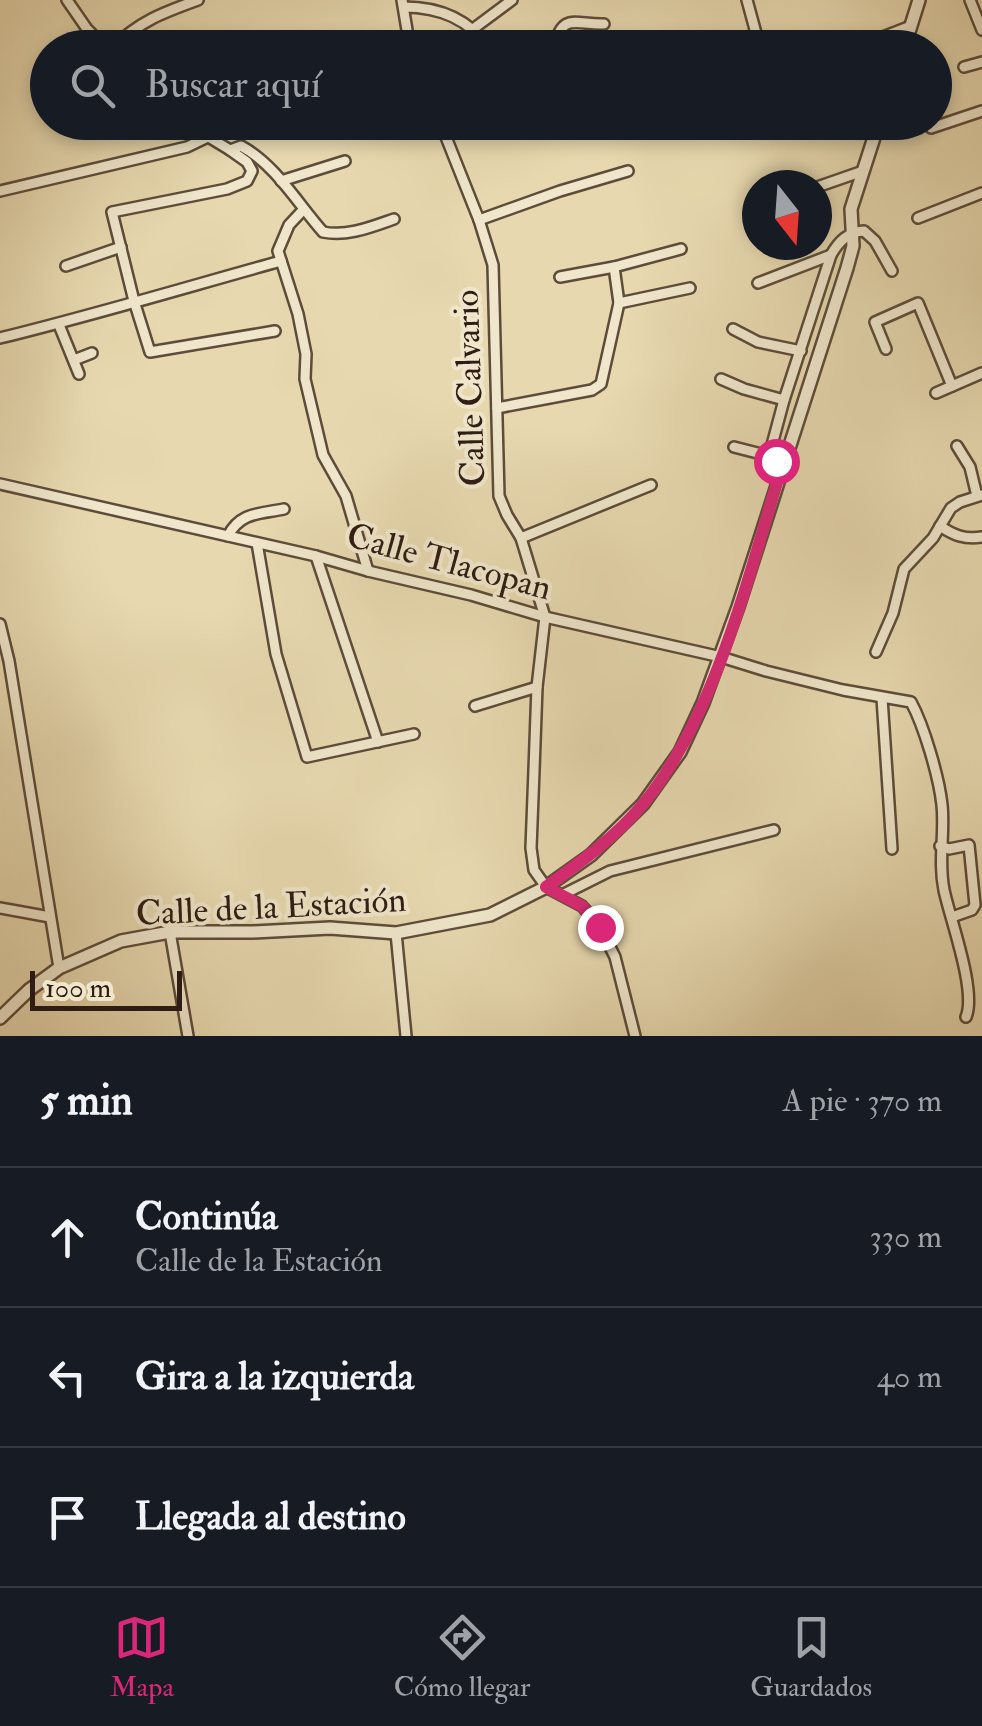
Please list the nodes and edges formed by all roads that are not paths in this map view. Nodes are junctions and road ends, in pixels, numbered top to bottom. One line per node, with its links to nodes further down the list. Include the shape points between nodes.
1 (67, 0): 11 (street)
2 (198, 0): 12 (street)
3 (512, 0): 10 (street)
4 (747, 0): 15 (street)
5 (920, 0): 9 (street)
6 (970, 0): 18 (street)
7 (402, 3): 10 (street, via 440,10); 13 (street)
8 (604, 24): 14 (street, via 569,22)
9 (911, 26): 16 (street); 17 (street)
10 (473, 29)
11 (88, 30)
12 (131, 30)
13 (407, 30)
14 (561, 30)
15 (755, 30)
16 (901, 30)
17 (910, 30)
18 (982, 30)
19 (982, 62): 20 (street)
20 (964, 66)
21 (982, 111): 22 (street)
22 (952, 121)
23 (200, 140): 33 (street)
24 (214, 140): 27 (street)
25 (447, 140): 38 (street, Calle Calvario)
26 (873, 140): 30 (street, Calle de la Estación)
27 (230, 150): 31 (street, via 250,150); 40 (street, via 248,162 247,181 112,212)
28 (345, 161): 31 (street)
29 (628, 171): 38 (street)
30 (863, 171): 32 (street); 39 (street, Calle de la Estación, via 851,209)
31 (282, 182): 35 (street)
32 (832, 182)
33 (0, 191)
34 (982, 193): 36 (street)
35 (303, 210): 37 (street, via 333,234); 45 (street, via 283,236)
36 (918, 218)
37 (394, 220)
38 (478, 220): 68 (street, Calle Calvario, via 493,265)
39 (853, 232): 42 (street); 48 (street, via 864,231 875,241); 72 (street, Calle de la Estación, via 848,268)
40 (121, 247): 46 (street); 52 (street)
41 (681, 249): 47 (street)
42 (832, 252)
43 (816, 260): 50 (street)
44 (829, 260): 59 (street)
45 (281, 261): 52 (street); 83 (street, via 298,314 323,455 346,496)
46 (66, 266)
47 (614, 267): 49 (street); 53 (street)
48 (892, 271)
49 (560, 278)
50 (758, 283)
51 (690, 288): 53 (street)
52 (134, 301): 54 (street); 56 (street, via 150,352)
53 (619, 302): 68 (street, via 597,387)
54 (59, 325): 57 (street); 61 (street)
55 (733, 329): 59 (street, via 758,342)
56 (275, 331)
57 (0, 338)
58 (886, 349): 65 (street, via 876,322 918,303)
59 (802, 350): 67 (street)
60 (92, 353): 61 (street)
61 (74, 360): 63 (street)
62 (982, 373): 65 (street)
63 (79, 374)
64 (721, 379): 67 (street)
65 (952, 386): 66 (street)
66 (936, 394)
67 (784, 400): 71 (street)
68 (498, 408): 80 (street, Calle Calvario, via 499,496)
69 (957, 446): 75 (street)
70 (734, 447): 71 (street)
71 (769, 456): 72 (street)
72 (782, 466): 87 (street, Calle de la Estación)
73 (0, 484): 78 (street, Calle Tlacopan)
74 (651, 486): 80 (street)
75 (980, 495): 77 (street, via 951,508)
76 (284, 509): 78 (street, via 241,518)
77 (940, 526): 79 (street, via 966,538); 86 (street, via 904,569)
78 (228, 536): 81 (street, Calle Tlacopan)
79 (982, 537)
80 (521, 538): 84 (street, Calle Calvario)
81 (258, 542): 82 (street, Calle Tlacopan); 92 (street, via 276,654 308,757)
82 (316, 556): 83 (street, Calle Tlacopan); 92 (street)
83 (368, 570): 84 (street, Calle Tlacopan)
84 (545, 616): 87 (street, Calle Tlacopan); 88 (street, Calle Calvario)
85 (0, 624): 99 (street)
86 (876, 652)
87 (720, 657): 89 (street, Calle Tlacopan); 96 (street, Calle de la Estación, via 680,752 644,804)
88 (537, 688): 90 (street); 96 (street, Calle Calvario, via 531,848 534,870)
89 (882, 698): 94 (street, Calle Tlacopan, via 911,702 942,805); 95 (street)
90 (475, 706)
91 (414, 734): 92 (street)
92 (378, 742)
93 (774, 830): 97 (street, via 610,871)
94 (940, 846): 100 (street); 100 (street, via 969,845 975,905)
95 (892, 848)
96 (546, 887): 97 (street); 102 (street, Calle de la Estación, via 490,916)
97 (562, 895): 108 (street, via 600,927 615,957)
98 (0, 908): 99 (street)
99 (50, 917): 103 (street)
100 (952, 917): 104 (street, via 967,984)
101 (170, 932): 102 (street, Calle de la Estación); 103 (street, Calle de la Estación, via 122,941); 106 (street)
102 (396, 933): 107 (street)
103 (59, 968): 105 (street, Calle de la Estación)
104 (966, 1017)
105 (0, 1018)
106 (188, 1036)
107 (406, 1036)
108 (635, 1036)

